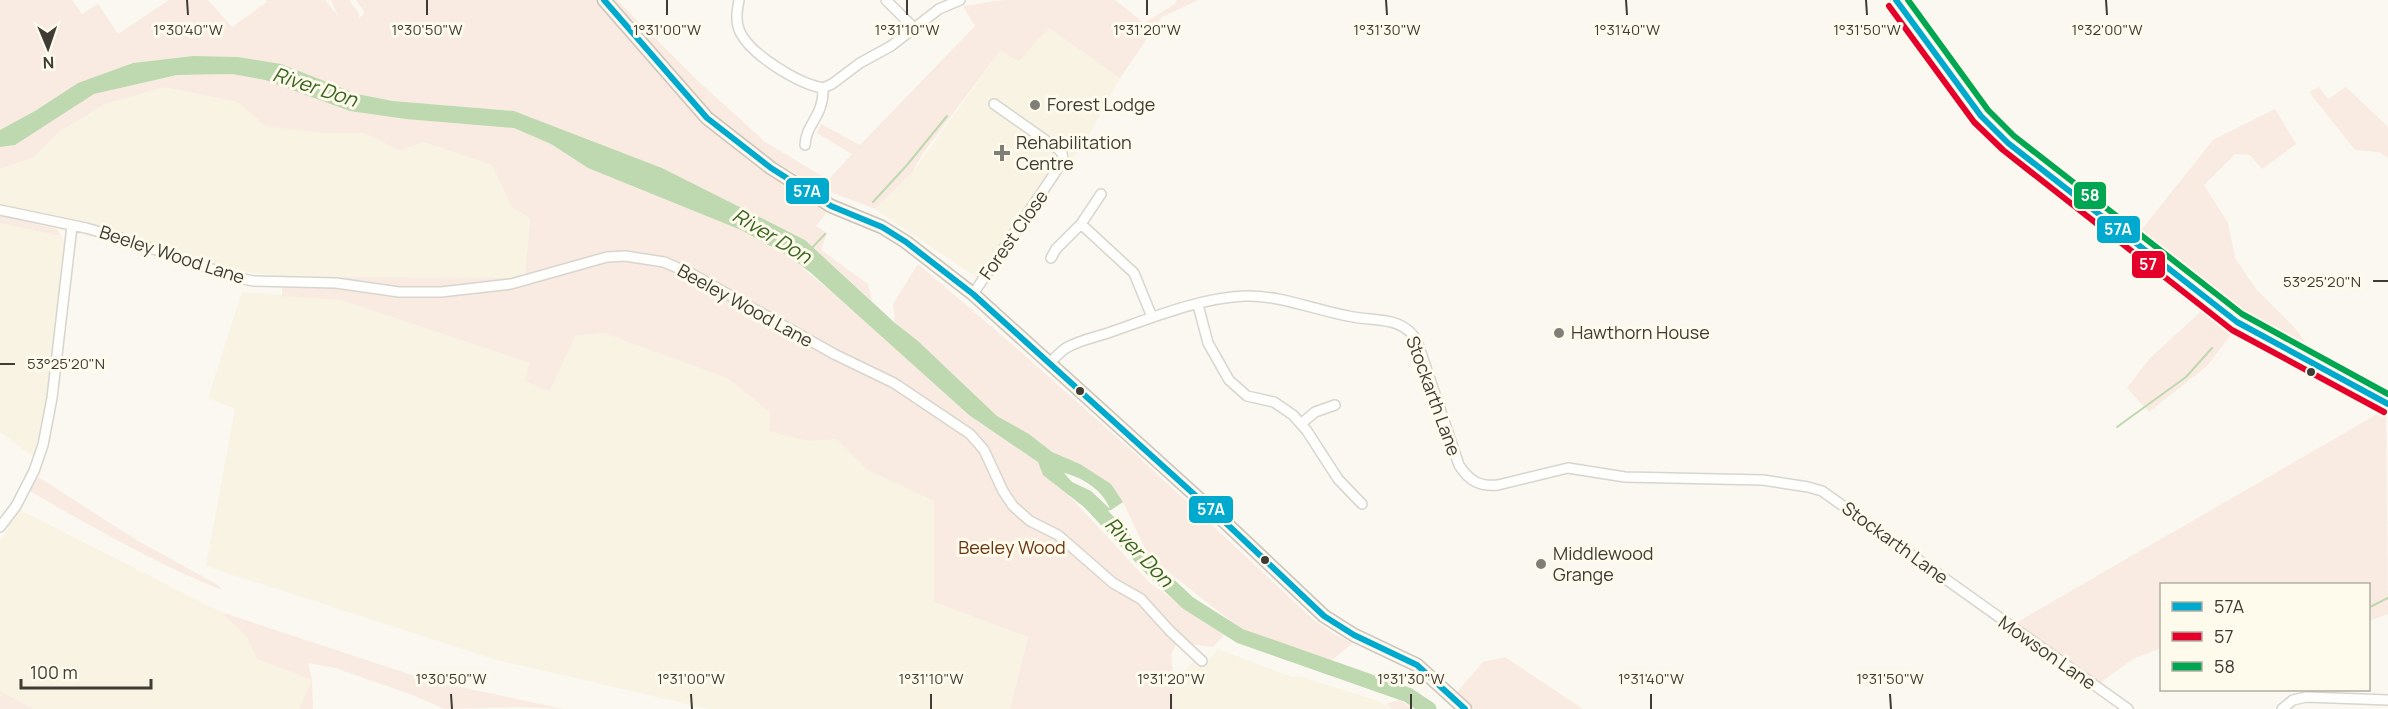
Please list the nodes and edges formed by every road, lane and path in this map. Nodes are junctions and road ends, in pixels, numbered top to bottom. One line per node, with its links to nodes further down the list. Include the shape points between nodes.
1 (739, 0): 7 (street, via 737,22 746,42 803,83)
2 (886, 0): 6 (street)
3 (960, 0): 6 (street)
4 (1896, 0): 19 (street, via 1981,116 2008,143 2237,322)
5 (607, 3): 15 (main road, via 691,102 739,145 820,200 898,237)
6 (913, 27): 7 (street)
7 (823, 88): 9 (street, via 823,105 807,132)
8 (994, 104): 15 (street, Forest Close, via 1058,149 1063,161)
9 (805, 145)
10 (1101, 194): 12 (street)
11 (0, 210): 13 (street, Beeley Wood Lane)
12 (1081, 224): 14 (street); 17 (street, via 1134,273)
13 (72, 225): 23 (street, via 43,444 16,506); 25 (street, Beeley Wood Lane, via 253,281 336,283 399,292 511,284 607,257 664,262 894,383 970,434 984,450 1013,506 1030,521 1058,535 1113,583 1141,599)
14 (1051, 258)
15 (973, 294): 18 (main road)
16 (1198, 305): 17 (street, Stockarth Lane); 21 (street, via 1208,343 1229,380 1247,396 1281,405); 24 (street, Stockarth Lane, via 1256,297 1407,328 1417,341 1455,456 1464,473 1477,483 1498,485 1568,468 1625,477 1763,480 1808,487 1833,498)
17 (1152, 317): 18 (street, Stockarth Lane, via 1074,344)
18 (1049, 363): 27 (main road, via 1324,616 1417,665)
19 (2388, 404)
20 (1335, 405): 21 (street, via 1315,412)
21 (1302, 423): 22 (street, via 1338,479)
22 (1362, 504)
23 (0, 527)
24 (1967, 596): 28 (street, Mowson Lane)
25 (1202, 661)
26 (2388, 700): 29 (street, via 2306,697 2292,700)
27 (1465, 709)
28 (2128, 709)
29 (2282, 709)

